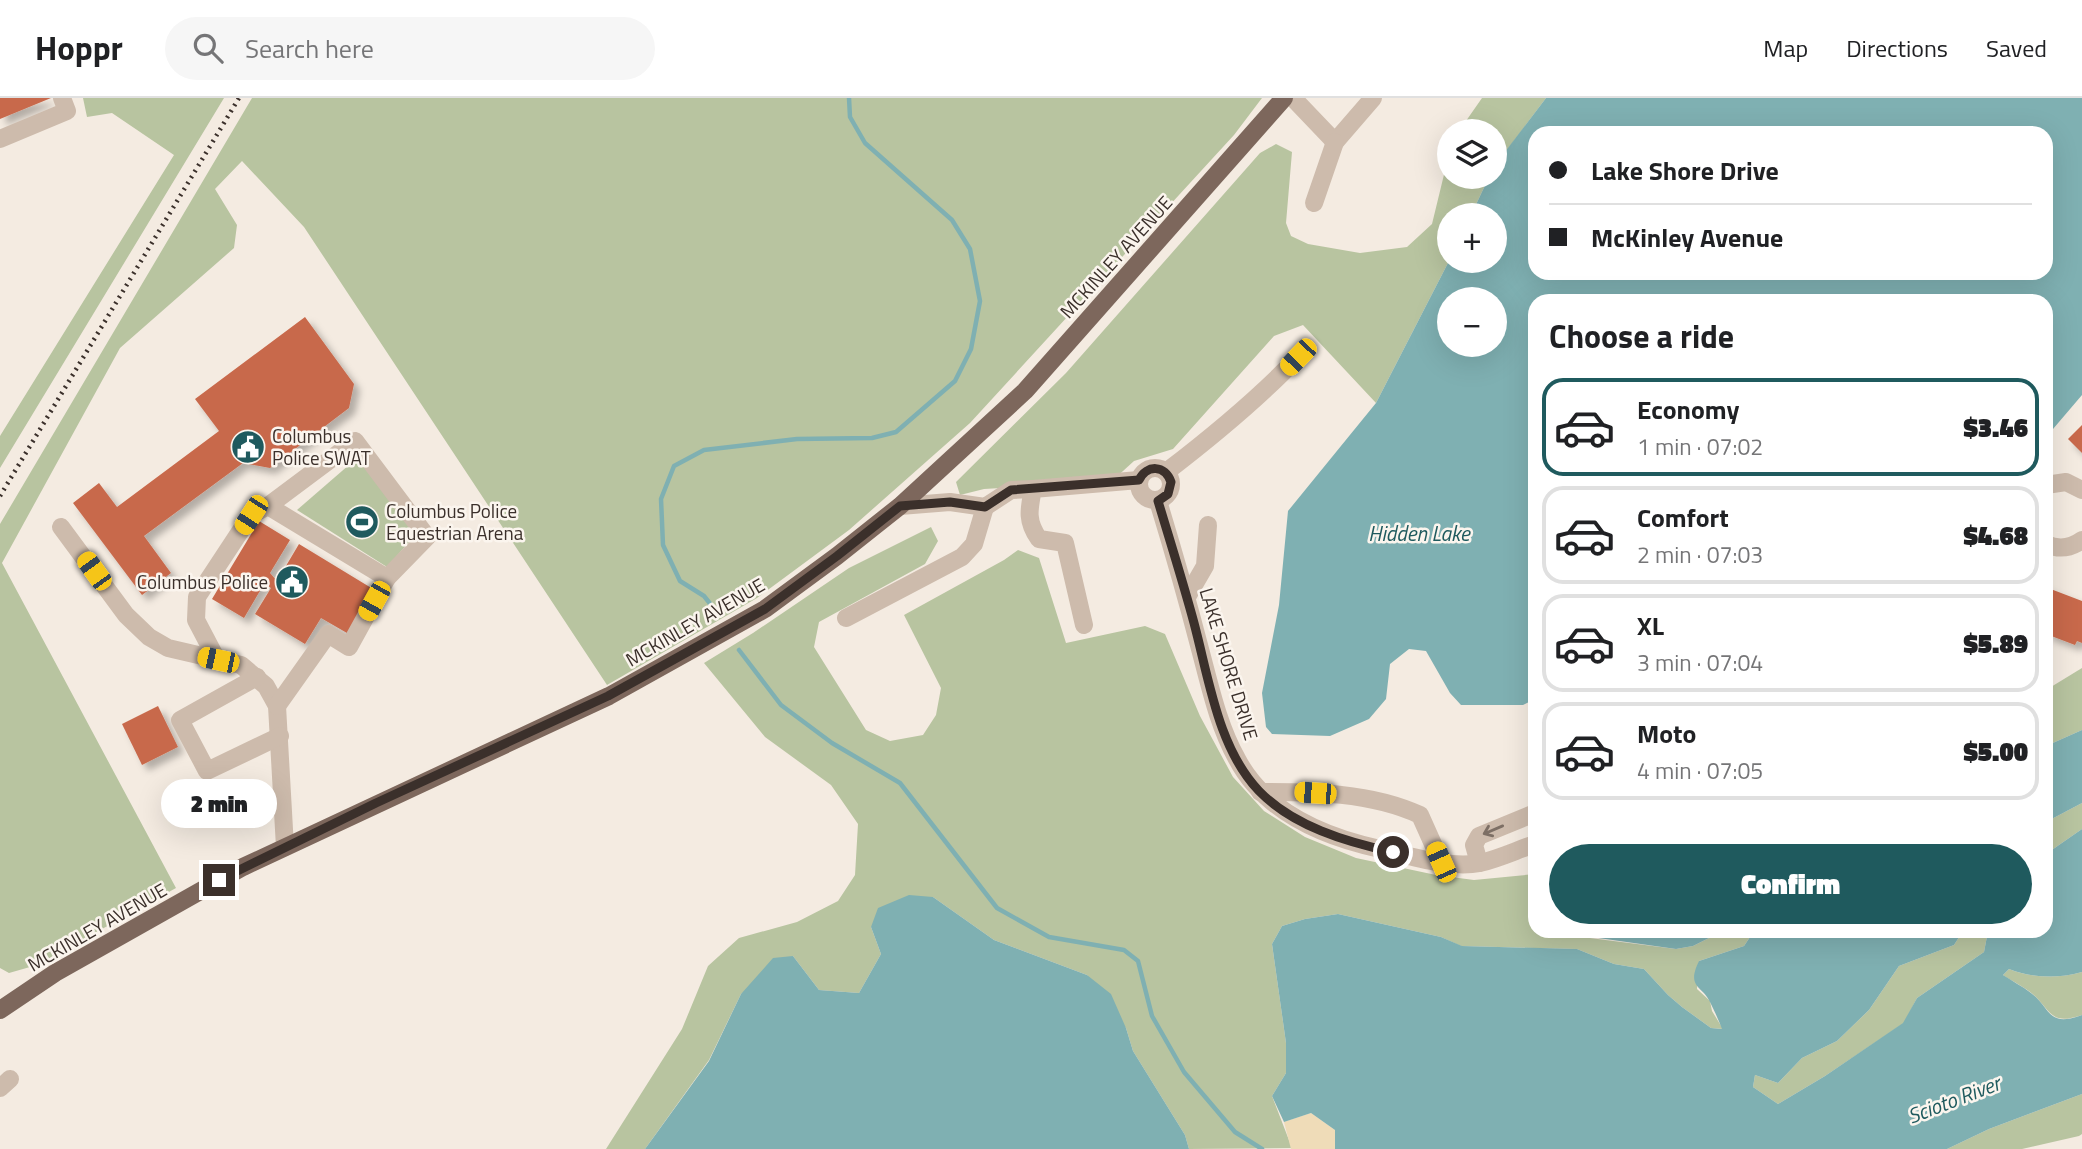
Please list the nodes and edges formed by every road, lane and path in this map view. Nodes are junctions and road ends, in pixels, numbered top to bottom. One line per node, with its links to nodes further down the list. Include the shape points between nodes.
1 (62, 98): 5 (street, via 67,111)
2 (1284, 98): 16 (main road, MCKINLEY AVENUE, via 1025,391)
3 (1293, 98): 6 (street)
4 (1373, 98): 6 (street)
5 (0, 139)
6 (1335, 142): 7 (street)
7 (1314, 203)
8 (1298, 357): 9 (street, via 1218,433)
9 (1166, 472): 10 (street, via 1150,468); 14 (street, via 1171,489)
10 (1139, 480): 12 (street); 14 (street, LAKE SHORE DRIVE, via 1142,496)
11 (2053, 484): 13 (street, via 2066,482)
12 (1033, 489): 17 (street, via 1011,490); 25 (street, via 1028,515 1032,529 1039,539 1065,543)
13 (2082, 490)
14 (1158, 501): 23 (street, LAKE SHORE DRIVE)
15 (268, 506): 22 (street); 22 (street, via 355,441 427,537); 26 (street, via 251,515 197,597 196,620)
16 (900, 506): 17 (street, via 950,502); 33 (main road, MCKINLEY AVENUE, via 765,609 633,682)
17 (985, 507): 24 (street, via 974,544 962,557)
18 (1208, 525): 23 (street, via 1205,566)
19 (61, 527): 26 (street, via 126,615 149,637 168,648)
20 (2082, 540): 21 (street, via 2071,546)
21 (2053, 546)
22 (387, 578): 28 (street, via 349,648 328,634)
23 (1187, 597): 30 (street, LAKE SHORE DRIVE, via 1220,719 1236,758)
24 (846, 618)
25 (1084, 625)
26 (218, 660): 27 (street, via 241,665)
27 (257, 677): 28 (street); 29 (street, via 180,720 207,771)
28 (277, 706): 29 (street)
29 (280, 736): 33 (street)
30 (1260, 792): 34 (street, LAKE SHORE DRIVE, via 1296,819 1331,835); 34 (street, via 1353,796 1406,808 1420,814)
31 (1528, 816): 35 (street, one-way to 35, via 1479,836 1474,845)
32 (1528, 846): 35 (street, LAKE SHORE DRIVE)
33 (285, 847): 36 (main road, MCKINLEY AVENUE, via 55,973)
34 (1441, 862): 35 (street, LAKE SHORE DRIVE)
35 (1479, 863)
36 (0, 1010)

